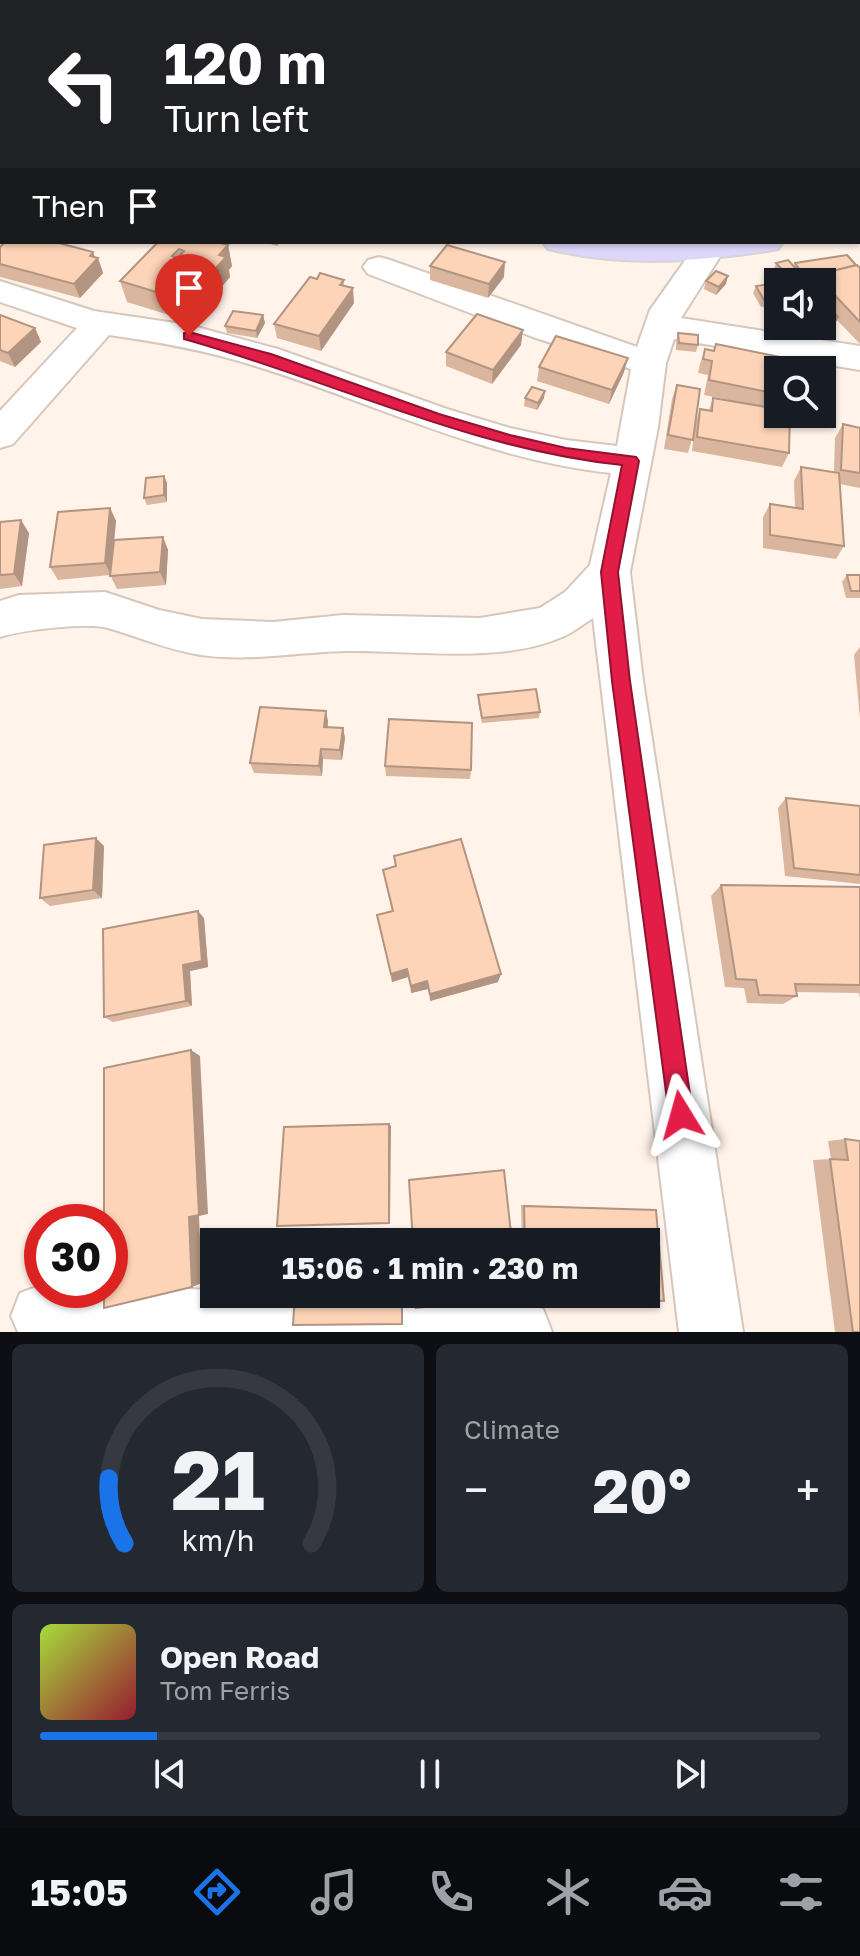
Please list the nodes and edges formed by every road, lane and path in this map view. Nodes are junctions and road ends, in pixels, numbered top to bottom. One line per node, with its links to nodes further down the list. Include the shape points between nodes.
1 (572, 244): 2 (main road, via 626,252)
2 (740, 245): 6 (street, via 680,287)
3 (379, 267): 6 (street)
4 (0, 291): 5 (street)
5 (101, 323): 8 (street); 9 (street, via 189,336 266,357 510,441)
6 (654, 345): 7 (street); 9 (street)
7 (860, 358)
8 (0, 435)
9 (631, 461): 10 (street)
10 (609, 572): 11 (street, via 580,604 549,624 480,636 202,637 105,609 19,613); 14 (street)
11 (0, 619)
12 (43, 1316): 13 (street)
13 (520, 1332)
14 (711, 1332)

